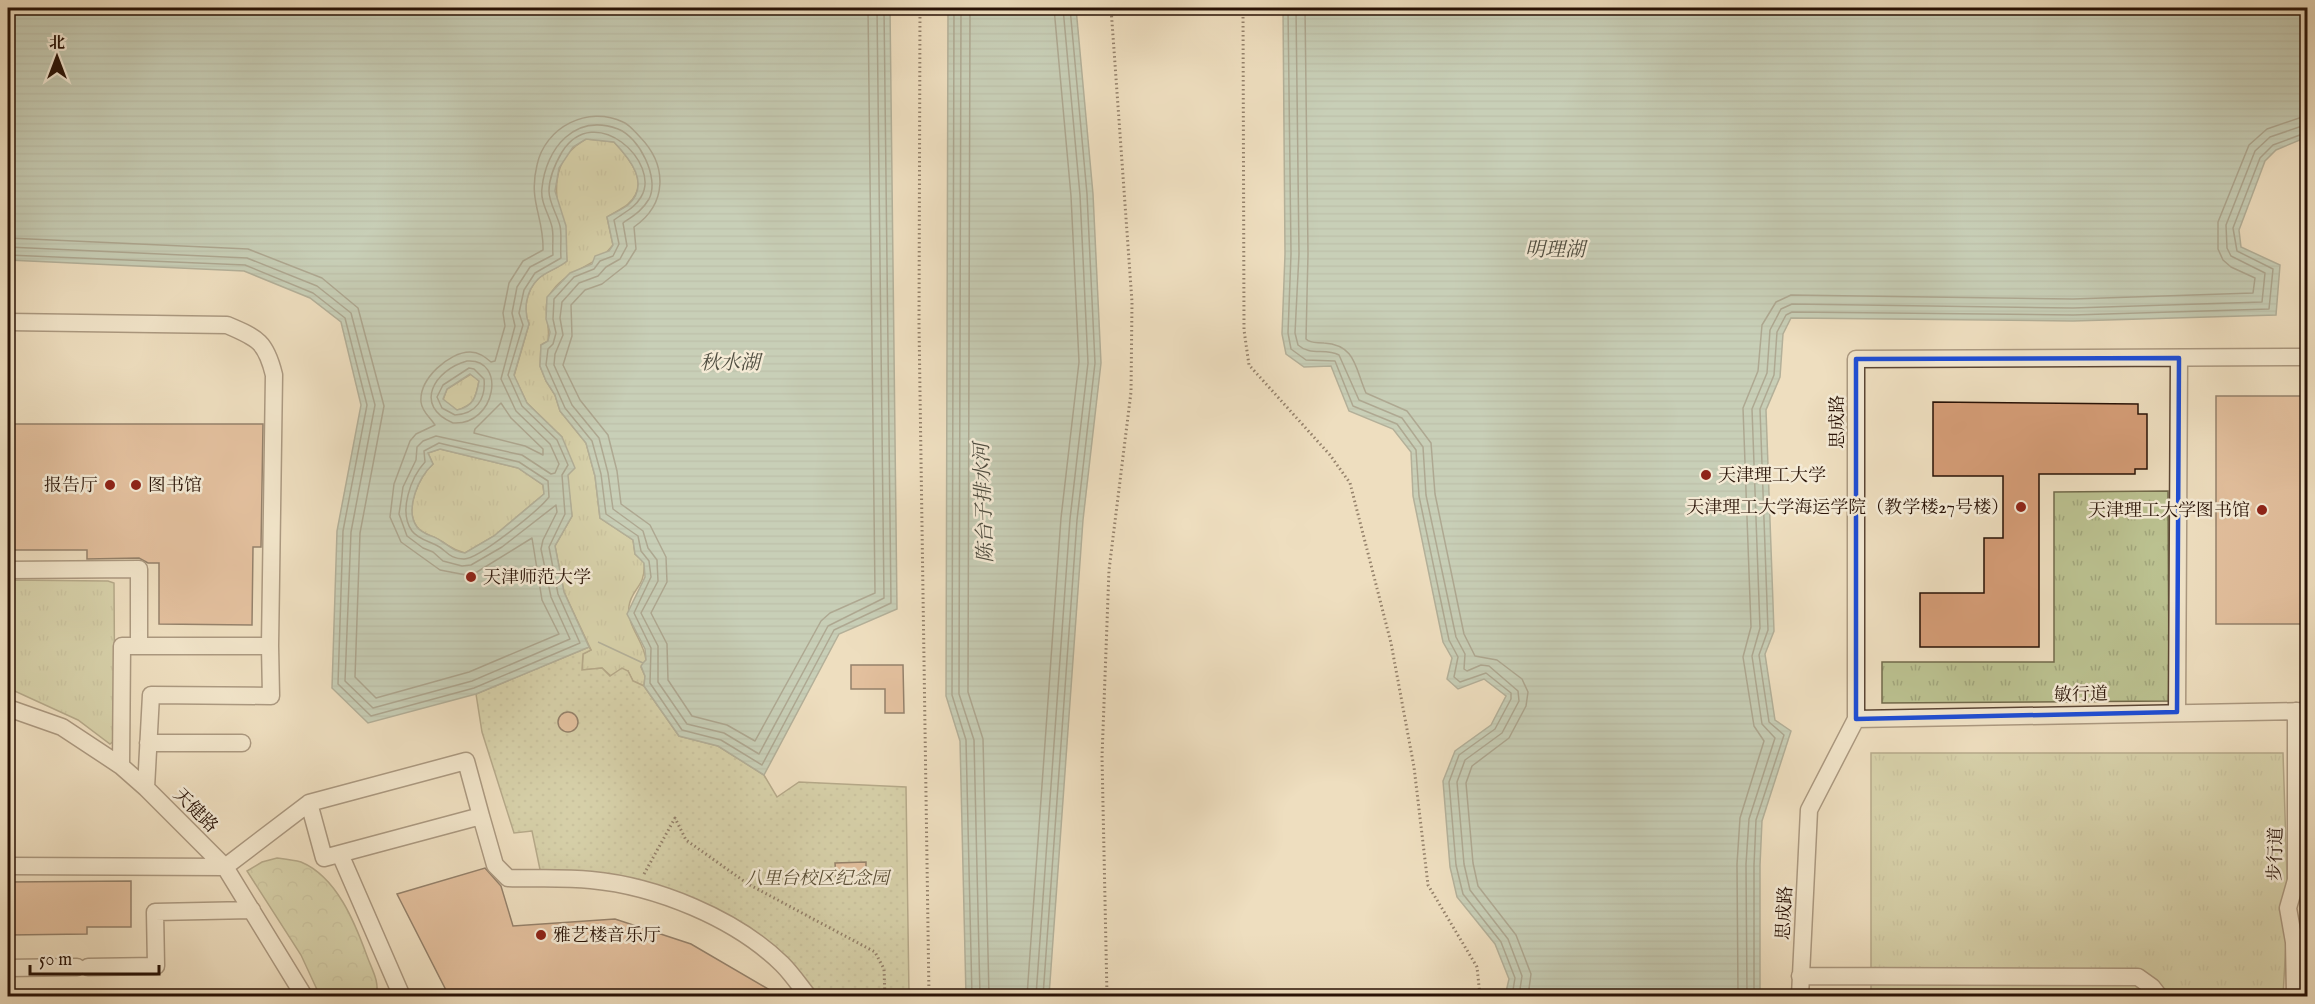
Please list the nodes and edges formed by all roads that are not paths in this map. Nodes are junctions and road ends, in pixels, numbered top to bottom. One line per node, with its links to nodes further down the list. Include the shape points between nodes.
1 (8, 322): 6 (street, via 227,326 251,335 268,352 274,375)
2 (2307, 357): 3 (street, 思成路)
3 (2179, 358): 9 (street); 10 (street, 思成路, via 1856,359)
4 (8, 570): 5 (street, via 140,569)
5 (140, 646): 6 (street); 13 (street, via 122,646)
6 (270, 646): 11 (street, via 271,696 151,695)
7 (8, 708): 13 (street, 天健路, via 62,727)
8 (2301, 711): 9 (street, 敏行道); 28 (street, 步行道, via 2296,880 2288,908 2294,942)
9 (2177, 712): 10 (street, 敏行道)
10 (1856, 719): 22 (street, 思成路, via 1809,810)
11 (148, 743): 12 (street); 14 (street)
12 (242, 743)
13 (121, 766): 14 (street, 天健路)
14 (146, 788): 19 (street, 天健路)
15 (309, 803): 16 (street, via 466,761); 17 (street, via 324,858); 19 (street)
16 (481, 816): 17 (street); 25 (street, via 495,865 508,878 591,880 672,898 730,927 782,964)
17 (340, 854): 23 (street)
18 (8, 866): 19 (street)
19 (225, 867): 20 (street, 天健路)
20 (252, 910): 21 (street, via 155,912 156,966); 24 (street, 天健路)
21 (8, 968)
22 (1800, 976): 26 (street, 思成路); 27 (street, via 2138,977)
23 (400, 992)
24 (304, 996)
25 (808, 996)
26 (1800, 996)
27 (2159, 996)
28 (2295, 996)

